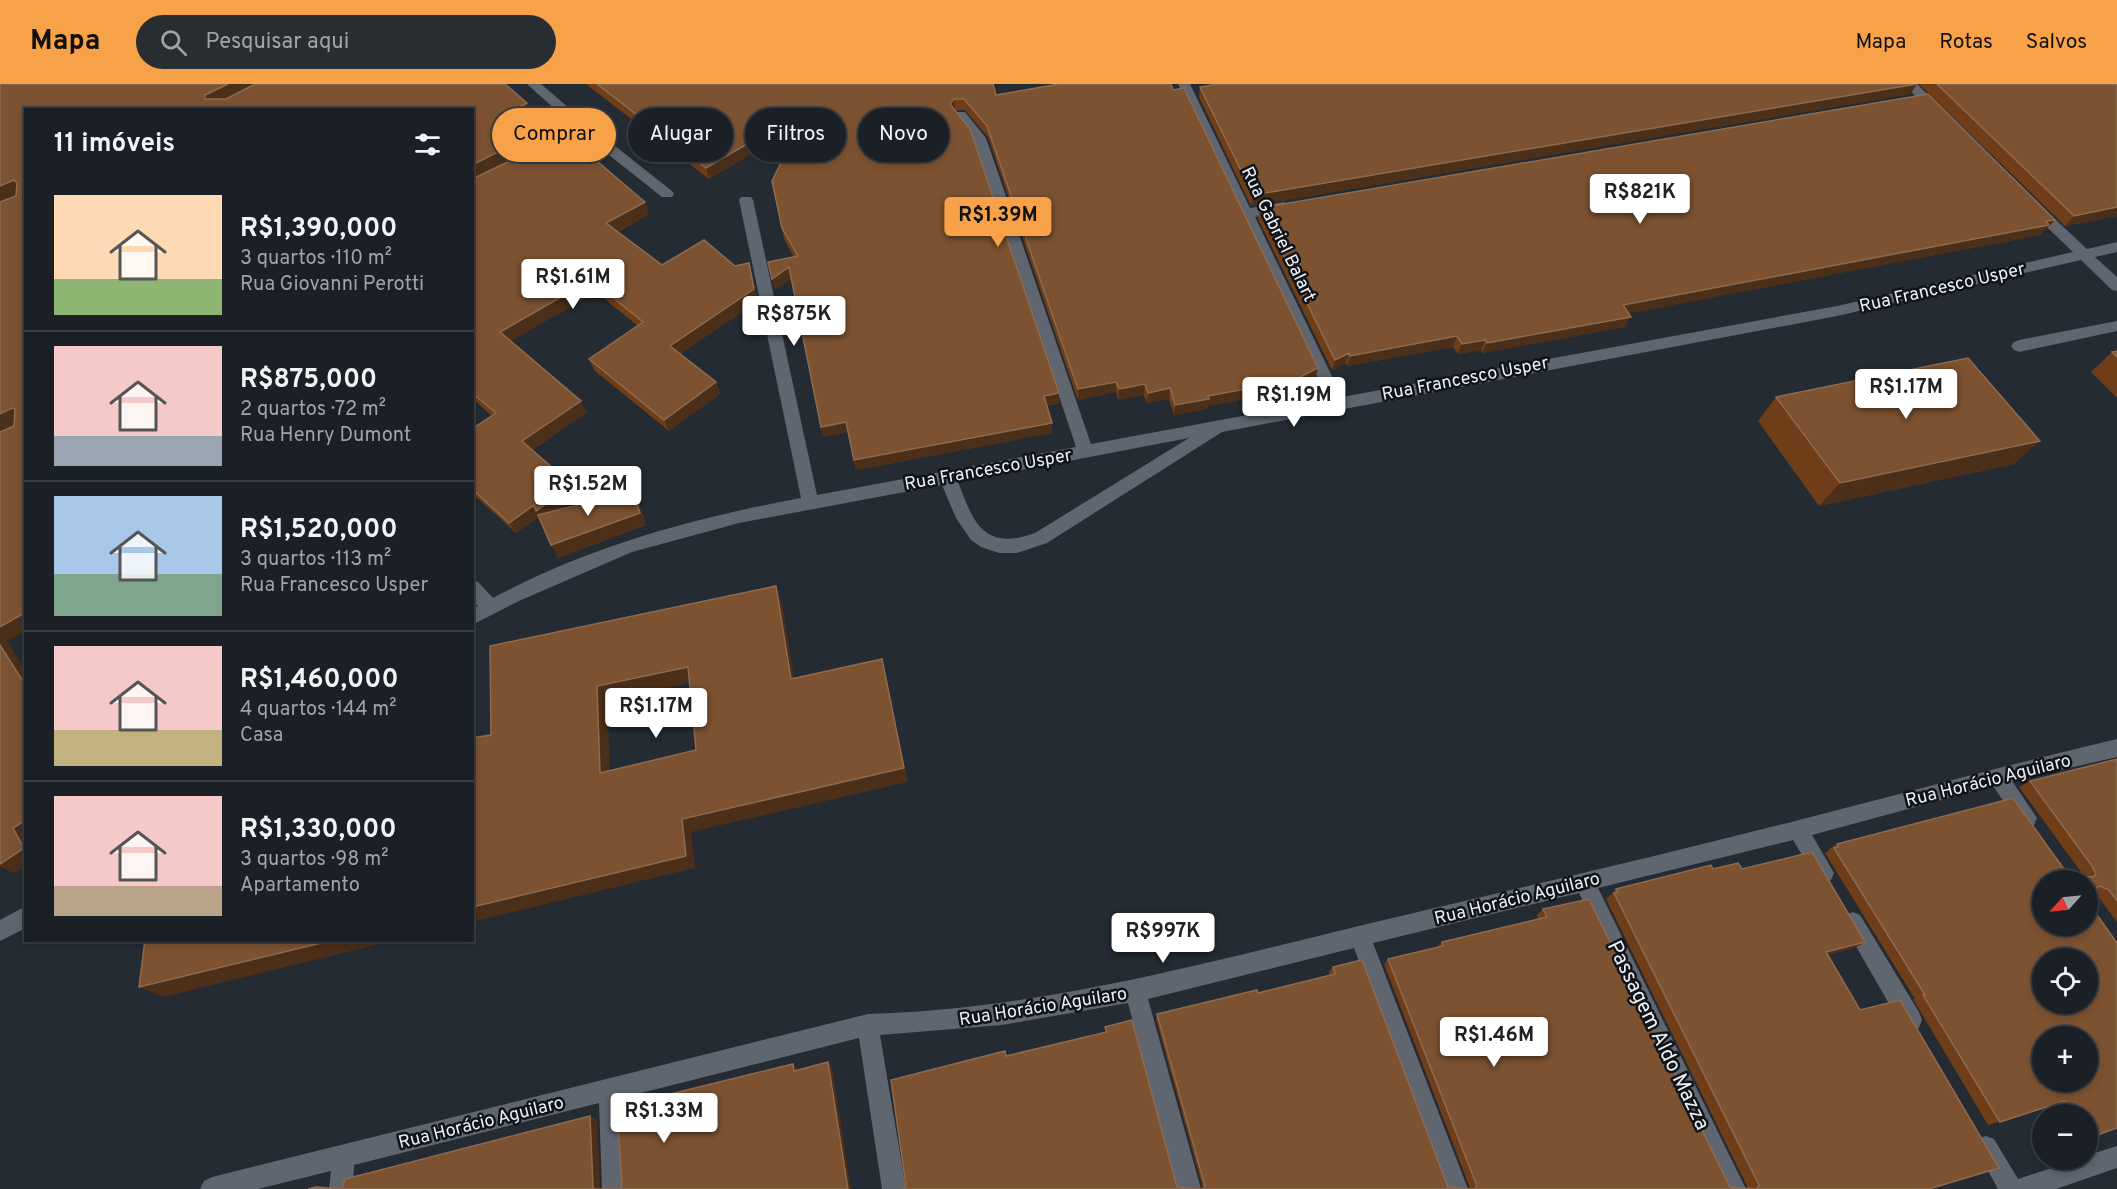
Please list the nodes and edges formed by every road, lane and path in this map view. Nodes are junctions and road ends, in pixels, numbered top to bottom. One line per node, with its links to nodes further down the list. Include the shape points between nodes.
1 (533, 84): 4 (street)
2 (1184, 84): 14 (street, Rua Gabriel Balart)
3 (1910, 84): 6 (street, via 1918,99)
4 (561, 108)
5 (960, 115): 22 (street, via 979,138)
6 (1949, 123)
7 (616, 154): 10 (street)
8 (526, 162): 9 (street)
9 (503, 174)
10 (667, 194)
11 (2023, 196): 16 (street)
12 (746, 200): 24 (street)
13 (1294, 206): 14 (street)
14 (1248, 213): 20 (street, Rua Gabriel Balart)
15 (2117, 247): 16 (street, Rua Francesco Usper)
16 (2082, 255): 17 (street); 20 (street, Rua Francesco Usper, via 1837,310)
17 (2117, 286)
18 (2117, 326): 19 (street)
19 (2019, 346)
20 (1337, 403): 21 (street, Rua Francesco Usper)
21 (1223, 425): 22 (street, Rua Francesco Usper); 23 (street, via 1041,538 1014,547 992,544 976,536 964,521)
22 (1086, 452): 23 (street, Rua Francesco Usper)
23 (947, 476): 24 (street, Rua Francesco Usper)
24 (810, 501): 26 (street, Rua Francesco Usper, via 628,546)
25 (474, 589): 26 (street)
26 (491, 608): 27 (street, Rua Francesco Usper)
27 (474, 617)
28 (2117, 748): 29 (street, Rua Horácio Aguilaro)
29 (1997, 776): 30 (street, Rua Horácio Aguilaro); 31 (street)
30 (1798, 830): 32 (street, Rua Horácio Aguilaro); 38 (street)
31 (2038, 833)
32 (1584, 881): 35 (street, Rua Horácio Aguilaro); 49 (street, Passagem Aldo Mazza)
33 (24, 917): 34 (street)
34 (0, 931)
35 (1360, 936): 36 (street, Rua Horácio Aguilaro); 48 (street)
36 (1135, 991): 37 (street, Rua Horácio Aguilaro, via 982,1018); 47 (street)
37 (868, 1025): 39 (street, Rua Horácio Aguilaro); 46 (street)
38 (1920, 1035)
39 (609, 1089): 41 (street, Rua Horácio Aguilaro); 45 (street)
40 (1975, 1127): 50 (street)
41 (343, 1157): 43 (street, Rua Horácio Aguilaro); 44 (street)
42 (2117, 1157): 51 (street)
43 (213, 1189)
44 (341, 1189)
45 (614, 1189)
46 (894, 1189)
47 (1190, 1189)
48 (1456, 1189)
49 (1734, 1189)
50 (2011, 1189)
51 (2022, 1189)

